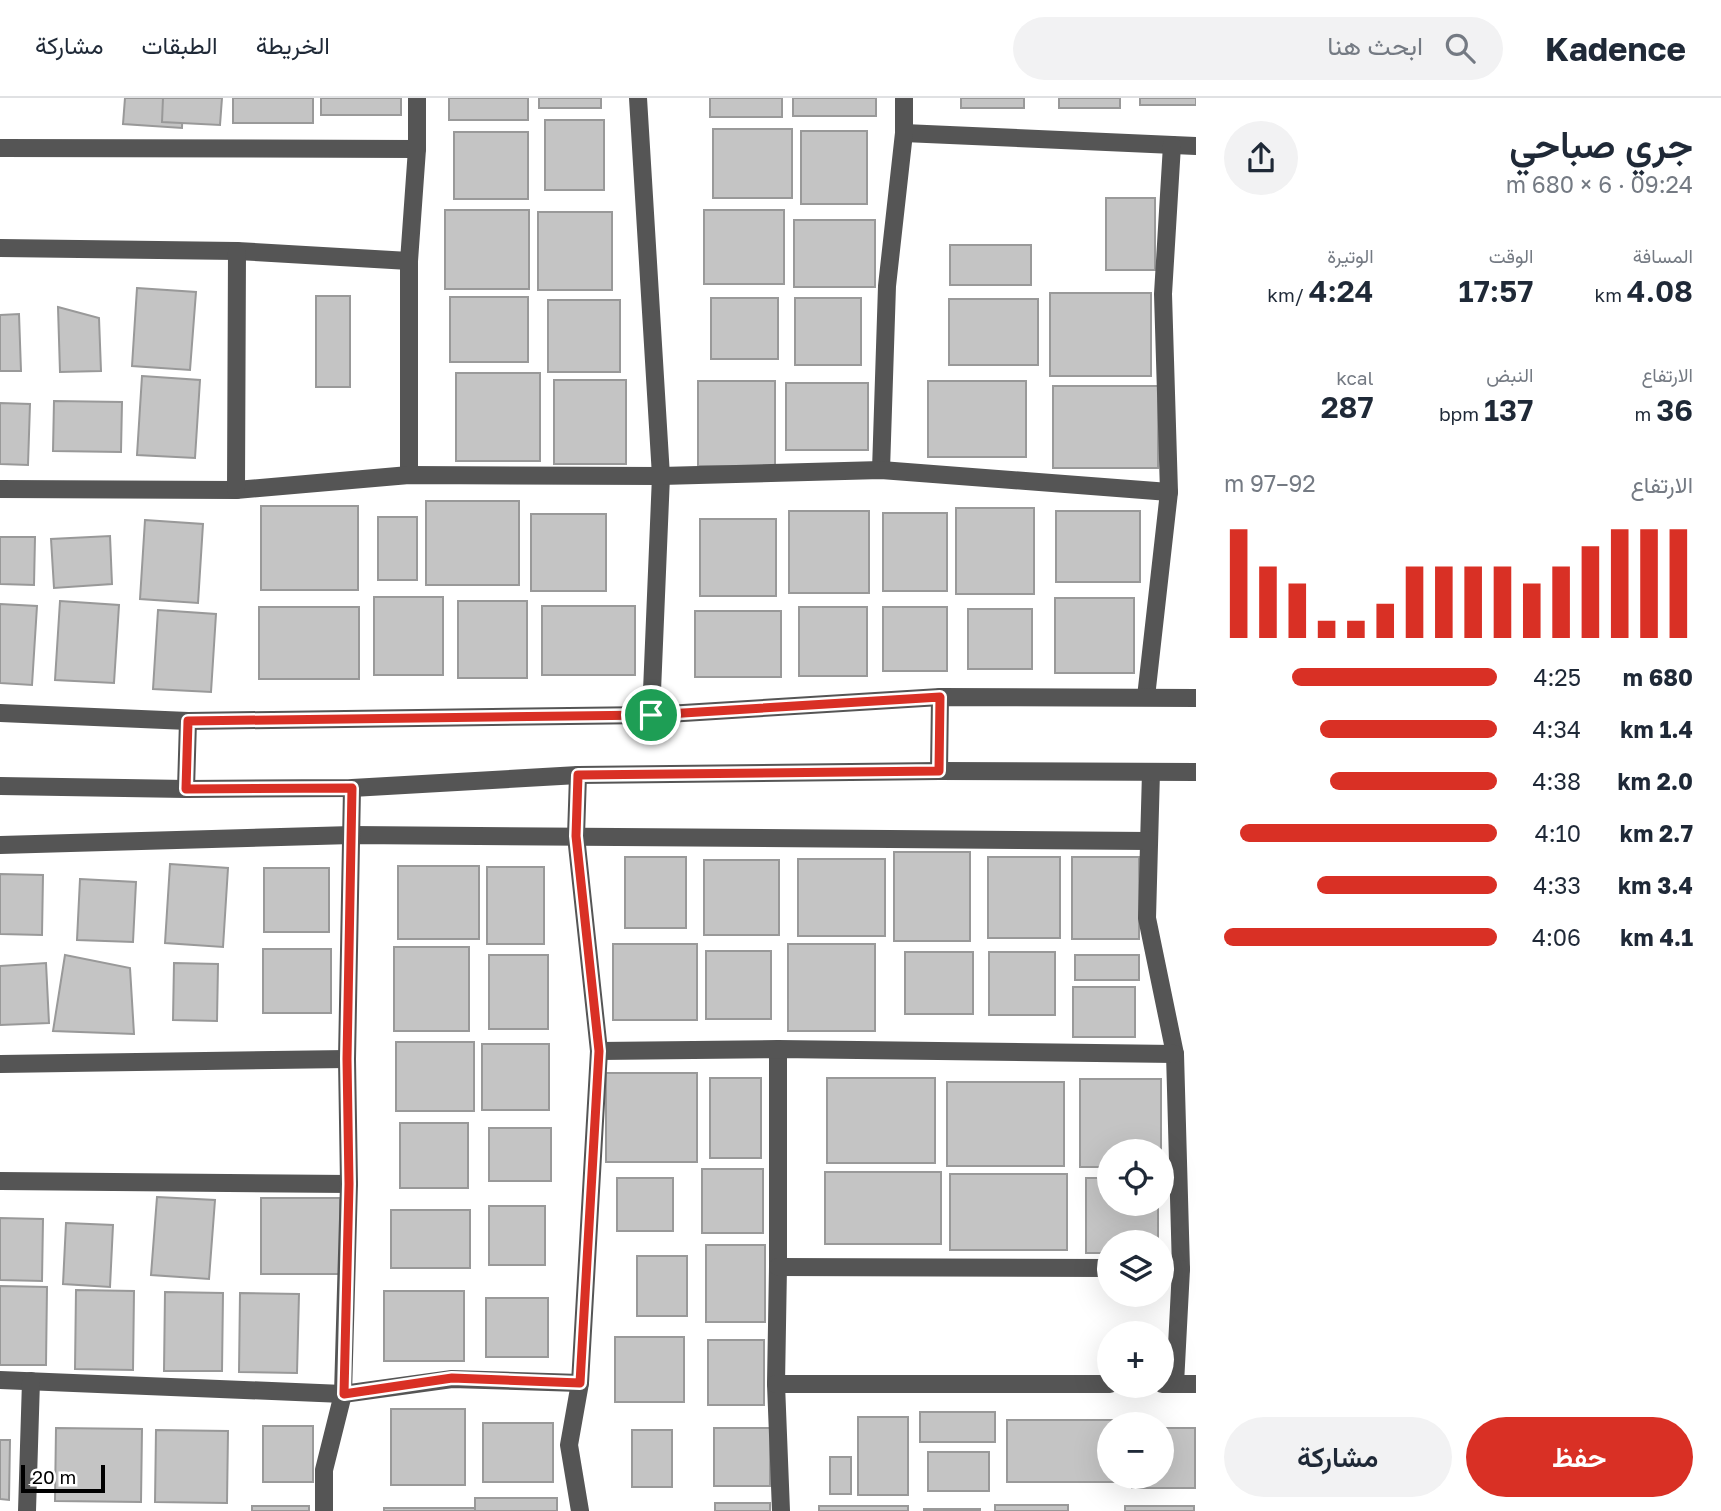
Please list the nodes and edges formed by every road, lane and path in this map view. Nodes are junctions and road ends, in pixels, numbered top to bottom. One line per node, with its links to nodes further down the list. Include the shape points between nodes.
1 (417, 98): 8 (street)
2 (638, 98): 14 (street)
3 (904, 98): 4 (street)
4 (904, 133): 5 (street); 12 (street, via 887,286)
5 (1172, 145): 6 (street); 17 (street, via 1163,294)
6 (1196, 146)
7 (0, 148): 8 (street)
8 (417, 149): 11 (street)
9 (0, 248): 10 (street)
10 (237, 251): 11 (street); 16 (street)
11 (409, 261): 13 (street)
12 (881, 470): 14 (street); 17 (street)
13 (409, 475): 14 (street); 16 (street)
14 (661, 476): 22 (street)
15 (0, 489): 16 (street)
16 (236, 490)
17 (1169, 492): 19 (street)
18 (940, 697): 19 (street); 22 (street); 24 (street)
19 (1146, 697): 20 (street)
20 (1196, 698)
21 (0, 713): 23 (street)
22 (651, 715): 23 (street)
23 (188, 721): 30 (street)
24 (939, 771): 25 (street); 27 (street)
25 (1151, 772): 26 (street); 33 (street)
26 (1196, 772)
27 (578, 775): 29 (street); 32 (street)
28 (0, 786): 30 (street)
29 (352, 788): 30 (street); 31 (street)
30 (186, 789)
31 (352, 835): 32 (street); 34 (street); 38 (street)
32 (576, 836): 33 (street); 36 (street)
33 (1149, 841): 37 (street, via 1147,918)
34 (0, 845)
35 (778, 1049): 36 (street); 37 (street); 42 (street)
36 (599, 1051): 49 (street)
37 (1175, 1054): 45 (street)
38 (347, 1059): 39 (street); 41 (street)
39 (0, 1064)
40 (0, 1181): 41 (street)
41 (349, 1184): 54 (street)
42 (778, 1267): 43 (street); 50 (street)
43 (1097, 1268)
44 (1174, 1269): 45 (street)
45 (1181, 1269): 46 (street)
46 (1174, 1331)
47 (0, 1380): 48 (street)
48 (31, 1381): 54 (street); 55 (street)
49 (580, 1383): 54 (street, via 452,1378); 57 (street, via 569,1445)
50 (776, 1384): 51 (street); 58 (street)
51 (1097, 1384)
52 (1174, 1384): 53 (street)
53 (1196, 1384)
54 (344, 1394): 56 (street, via 324,1471)
55 (27, 1511)
56 (324, 1511)
57 (580, 1511)
58 (781, 1511)

